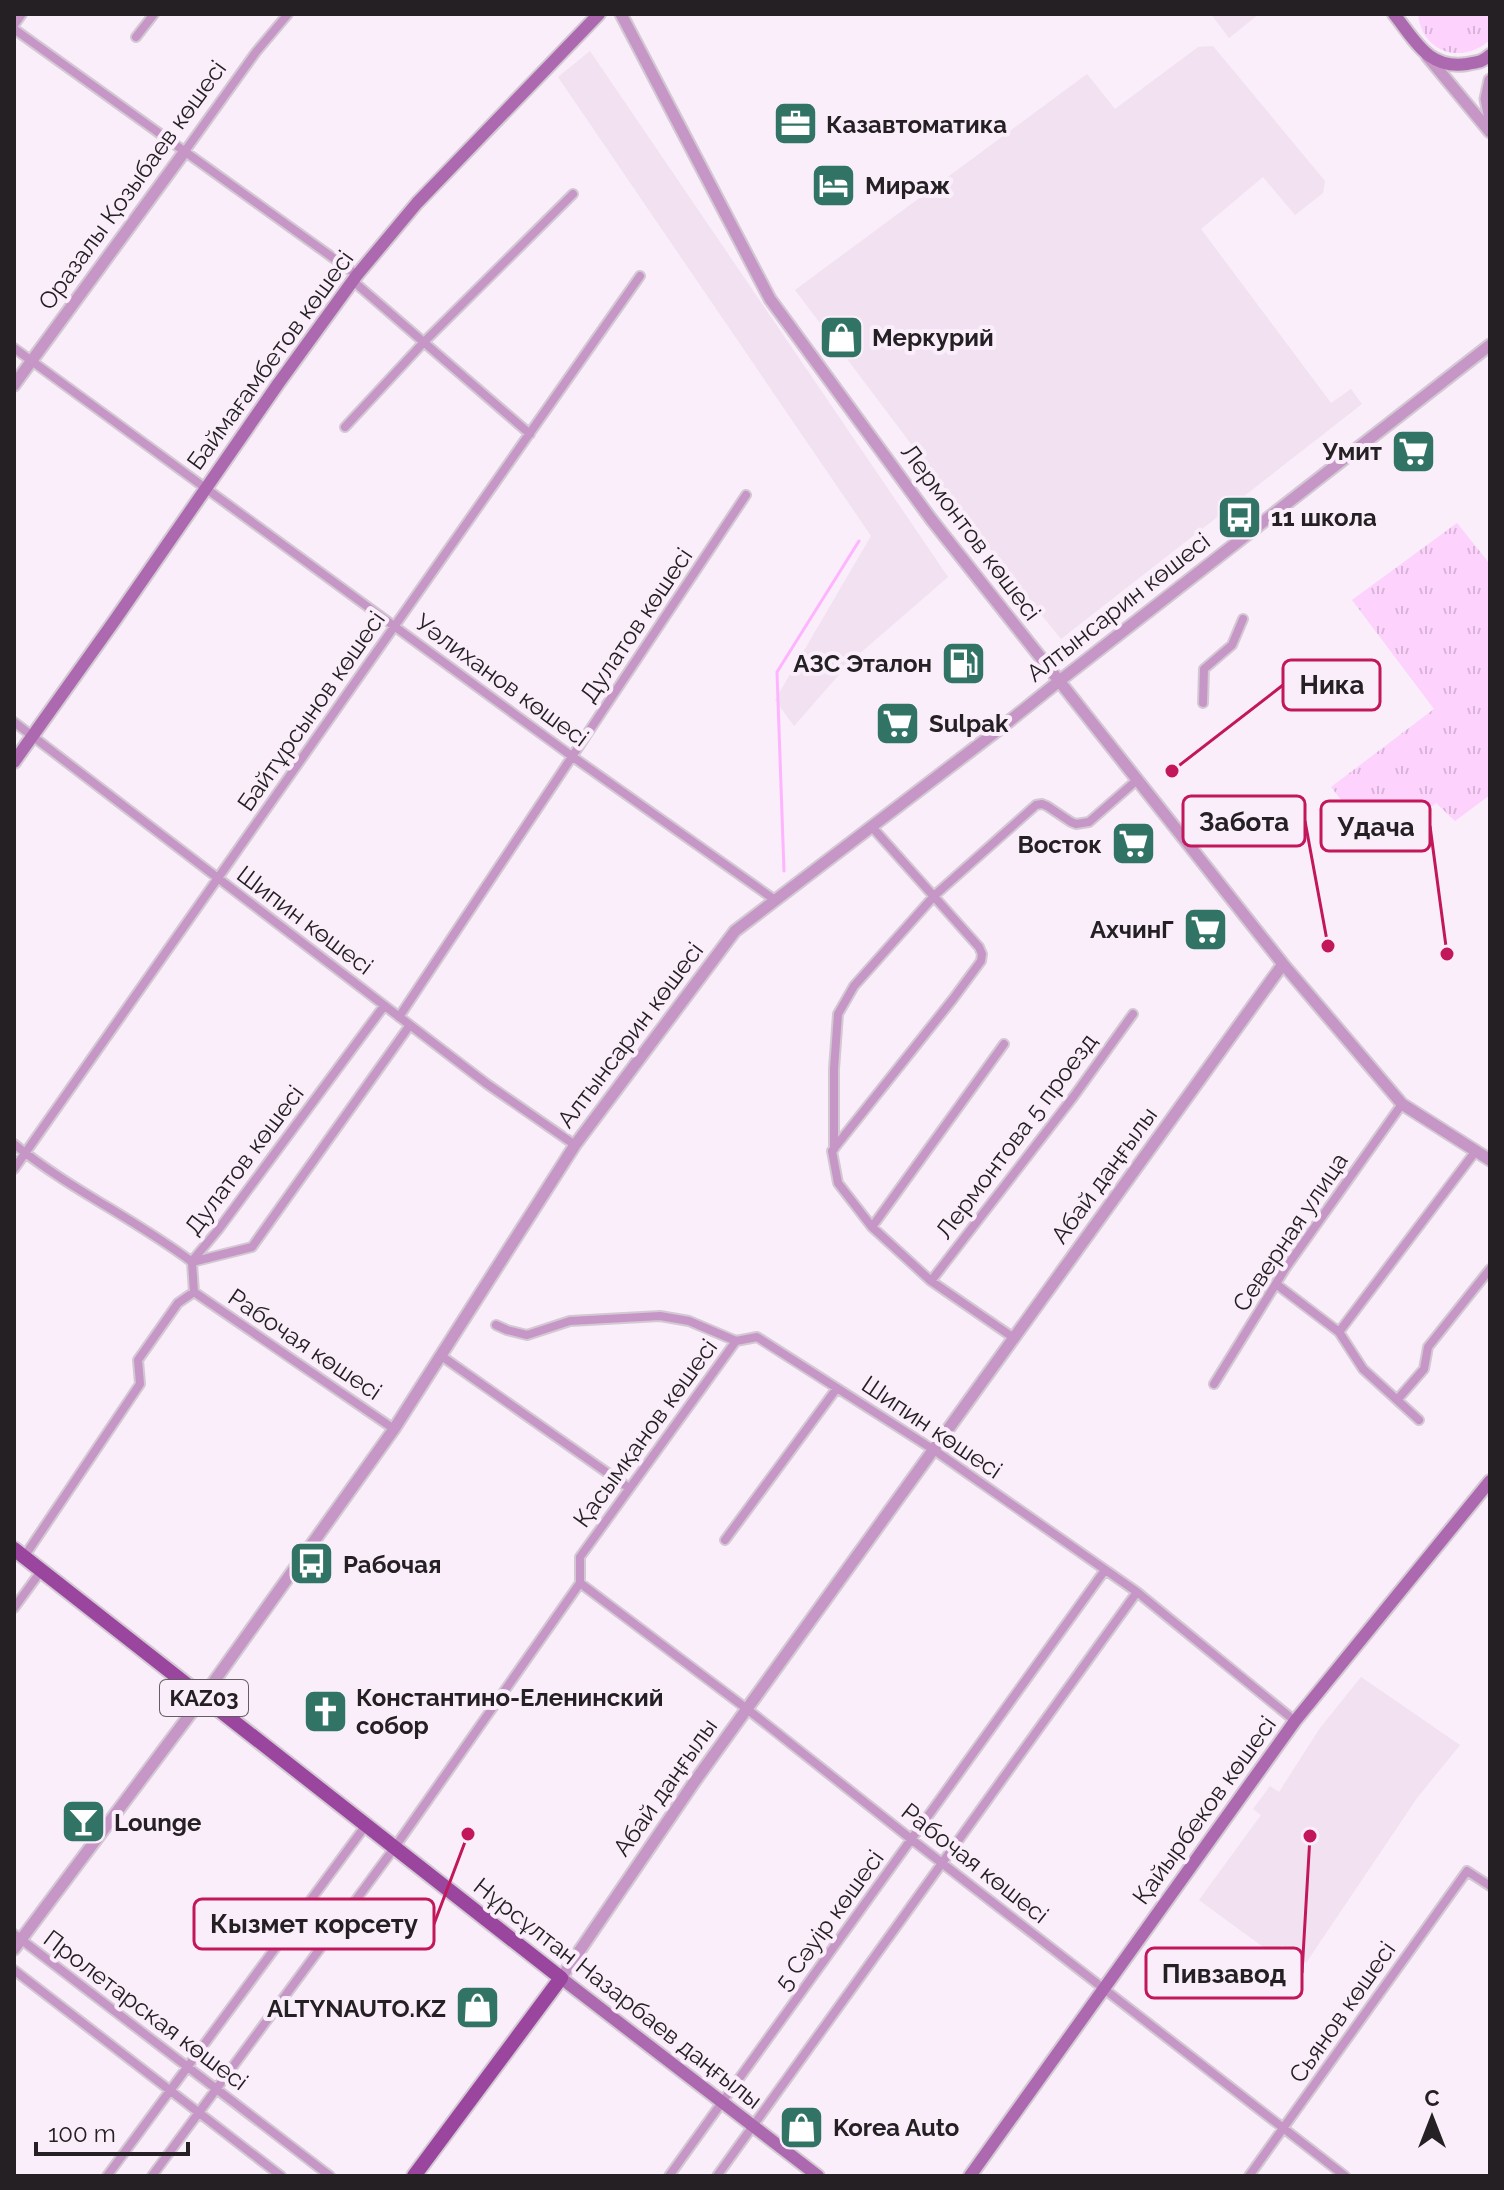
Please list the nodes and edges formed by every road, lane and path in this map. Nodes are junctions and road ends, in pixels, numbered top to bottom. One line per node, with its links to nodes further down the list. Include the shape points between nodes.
1 (21, 14): 8 (street)
2 (154, 14): 10 (street)
3 (288, 14): 16 (street, Оразалы Қозыбаев көшесі)
4 (599, 14): 19 (main road, Баймағамбетов көшесі, via 417,203)
5 (621, 14): 31 (street, Лермонтов көшесі, via 770,299)
6 (1394, 14): 9 (main road)
7 (1406, 14): 9 (main road)
8 (14, 27): 16 (street)
9 (1408, 31): 12 (main road)
10 (136, 37)
11 (1490, 55): 12 (main road, via 1453,66)
12 (1426, 56): 15 (street)
13 (1490, 80): 14 (street)
14 (1490, 119)
15 (1490, 132)
16 (185, 151): 19 (street); 23 (street, Оразалы Қозыбаев көшесі)
17 (573, 194): 20 (street)
18 (640, 276): 26 (street, Байтұрсынов көшесі)
19 (355, 278): 20 (street); 27 (main road, Баймағамбетов көшесі)
20 (424, 342): 25 (street); 26 (street)
21 (1490, 345): 31 (street, Алтынсарин көшесі)
22 (14, 348): 23 (street, Уәлиханов көшесі)
23 (31, 362): 24 (street, Оразалы Қозыбаев көшесі); 27 (street, Уәлиханов көшесі)
24 (14, 385)
25 (345, 427)
26 (530, 434): 30 (street, Байтұрсынов көшесі)
27 (205, 488): 30 (street, Уәлиханов көшесі); 34 (main road, Баймағамбетов көшесі)
28 (746, 495): 35 (street, Дулатов көшесі)
29 (1243, 619): 32 (street, via 1232,645 1204,669)
30 (395, 627): 35 (street, Уәлиханов көшесі); 39 (street, Байтұрсынов көшесі)
31 (1058, 682): 37 (street, Лермонтов көшесі); 38 (street, Алтынсарин көшесі)
32 (1203, 703)
33 (14, 722): 34 (street, Шипин көшесі)
34 (32, 736): 36 (main road, Баймағамбетов көшесі); 39 (street, Шипин көшесі)
35 (573, 757): 41 (street, Уәлиханов көшесі); 45 (street, Дулатов көшесі)
36 (14, 762)
37 (1137, 780): 40 (street, via 1089,822 1076,824 1036,805); 42 (street, Лермонтов көшесі)
38 (872, 827): 40 (street); 41 (street, Алтынсарин көшесі)
39 (218, 878): 43 (street, Шипин көшесі); 53 (street, Байтұрсынов көшесі)
40 (935, 895): 51 (street, via 854,986 838,1014); 51 (street, via 979,947 981,961)
41 (775, 900): 50 (street, Алтынсарин көшесі, via 735,931)
42 (1283, 964): 48 (street, Лермонтов көшесі); 64 (street, Абай даңғылы)
43 (384, 1006): 45 (street, Шипин көшесі); 57 (street, Дулатов көшесі)
44 (1133, 1014): 59 (street, Лермонтова 5 проезд)
45 (399, 1017): 46 (street, Шипин көшесі)
46 (410, 1025): 50 (street, Шипин көшесі); 57 (street, Дулатов көшесі, via 252,1247)
47 (1004, 1044): 56 (street)
48 (1402, 1104): 52 (street, Лермонтов көшесі); 60 (street, Северная улица)
49 (14, 1144): 53 (street)
50 (575, 1145): 66 (street, Алтынсарин көшесі)
51 (833, 1150): 56 (street, via 838,1183)
52 (1475, 1152): 54 (street, Лермонтов көшесі); 63 (street)
53 (25, 1153): 55 (street, Байтұрсынов көшесі); 57 (street, via 168,1244)
54 (1490, 1160)
55 (14, 1169)
56 (872, 1227): 59 (street)
57 (192, 1265): 61 (street)
58 (1490, 1269): 69 (street, via 1428,1347 1424,1369)
59 (931, 1281): 64 (street)
60 (1276, 1284): 63 (street); 67 (street, Северная улица)
61 (194, 1292): 71 (street, Рабочая көшесі); 76 (street, via 178,1303 138,1360 140,1384)
62 (496, 1325): 65 (street, Шипин көшесі, via 527,1335 570,1321 660,1316 689,1321)
63 (1339, 1332): 69 (street, via 1363,1369)
64 (1014, 1338): 72 (street, Абай даңғылы)
65 (736, 1341): 68 (street, Шипин көшесі, via 757,1337); 74 (street, Қасымқанов көшесі)
66 (440, 1355): 71 (street, Алтынсарин көшесі); 74 (street)
67 (1214, 1384)
68 (837, 1388): 72 (street, Шипин көшесі); 75 (street)
69 (1397, 1400): 70 (street)
70 (1419, 1420)
71 (394, 1429): 82 (street, Алтынсарин көшесі)
72 (934, 1450): 77 (street, Шипин көшесі); 83 (street, Абай даңғылы)
73 (1490, 1481): 84 (main road, Қайырбеков көшесі)
74 (629, 1488): 79 (street, Қасымқанов көшесі, via 580,1557)
75 (725, 1540)
76 (19, 1553): 78 (main road, Нұрсұлтан Назарбаев даңғылы / KАZ03)
77 (1105, 1570): 80 (street, Шипин көшесі); 86 (street, 5 Сәуір көшесі)
78 (41, 1571): 81 (street); 82 (main road, Нұрсұлтан Назарбаев даңғылы / KАZ03)
79 (580, 1583): 83 (street, Рабочая көшесі); 87 (street, Қасымқанов көшесі)
80 (1137, 1592): 84 (street, Шипин көшесі); 88 (street)
81 (14, 1608)
82 (203, 1697): 85 (main road, Нұрсұлтан Назарбаев даңғылы / KАZ03); 90 (street, Алтынсарин көшесі)
83 (747, 1709): 86 (street, Рабочая көшесі); 92 (street, Абай даңғылы)
84 (1295, 1721): 93 (main road, Қайырбеков көшесі)
85 (366, 1825): 87 (main road, Нұрсұлтан Назарбаев даңғылы / KАZ03); 94 (street)
86 (911, 1839): 88 (street, Рабочая көшесі); 97 (street, 5 Сәуір көшесі)
87 (395, 1847): 92 (main road, Нұрсұлтан Назарбаев даңғылы / KАZ03); 95 (street, Қасымқанов көшесі)
88 (942, 1863): 93 (street, Рабочая көшесі); 99 (street)
89 (1490, 1886): 100 (street, Сьянов көшесі, via 1467,1871)
90 (16, 1941): 94 (street, Пролетарская көшесі)
91 (14, 1970): 96 (street, Пролетарская көшесі)
92 (561, 1978): 97 (main road, Нұрсұлтан Назарбаев даңғылы); 105 (main road, Абай даңғылы)
93 (1104, 1988): 100 (street, Рабочая көшесі); 109 (main road, Қайырбеков көшесі)
94 (188, 2067): 95 (street, Пролетарская көшесі); 96 (street)
95 (217, 2089): 98 (street, Қасымқанов көшесі); 104 (street, Пролетарская көшесі)
96 (170, 2091): 98 (street, Пролетарская көшесі); 101 (street)
97 (722, 2102): 99 (main road, Нұрсұлтан Назарбаев даңғылы); 106 (street, 5 Сәуір көшесі)
98 (199, 2113): 102 (street, Қасымқанов көшесі); 103 (street, Пролетарская көшесі)
99 (753, 2126): 107 (street); 108 (main road, Нұрсұлтан Назарбаев даңғылы)
100 (1283, 2129): 110 (street, Сьянов көшесі); 111 (street, Рабочая көшесі)
101 (107, 2176)
102 (152, 2176)
103 (281, 2176)
104 (330, 2176)
105 (414, 2176)
106 (669, 2176)
107 (717, 2176)
108 (818, 2176)
109 (970, 2176)
110 (1249, 2176)
111 (1345, 2176)

